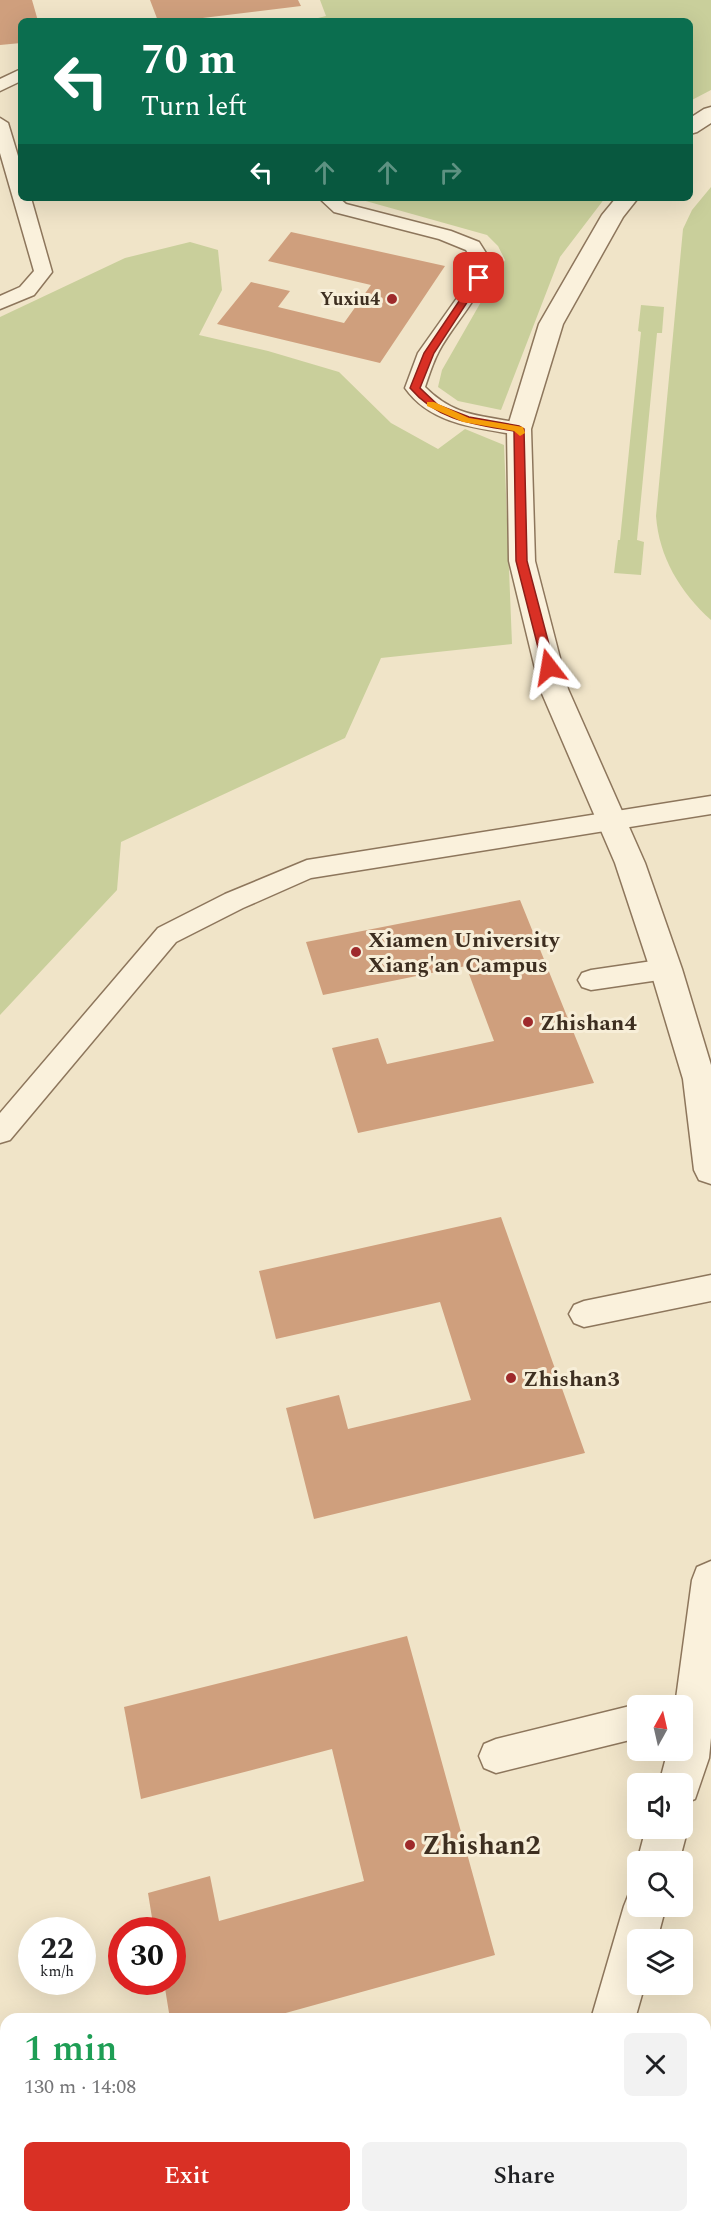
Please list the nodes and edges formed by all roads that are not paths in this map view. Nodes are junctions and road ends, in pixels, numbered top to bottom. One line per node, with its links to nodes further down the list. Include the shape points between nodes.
1 (18, 76): 2 (lane)
2 (0, 87)
3 (711, 113): 5 (street)
4 (0, 123): 6 (lane)
5 (693, 126)
6 (18, 186)
7 (22, 201): 10 (lane, via 43,272 27,291)
8 (331, 201): 11 (lane, via 339,208 473,246 482,261 479,278 429,353 415,388 434,407 467,420)
9 (625, 201): 11 (street, via 551,324)
10 (0, 303)
11 (519, 429): 13 (street, via 522,561 554,689)
12 (711, 805): 13 (lane)
13 (611, 822): 14 (street, via 630,863); 16 (lane, via 307,869 234,901 167,935)
14 (666, 969): 15 (lane); 17 (street, via 699,1079)
15 (591, 980)
16 (0, 1132)
17 (711, 1170)
18 (711, 1288): 19 (lane)
19 (585, 1314)
20 (711, 1580): 21 (street)
21 (691, 1695)
22 (627, 1723): 23 (lane)
23 (496, 1756)
24 (642, 1917): 25 (street)
25 (615, 2013)

